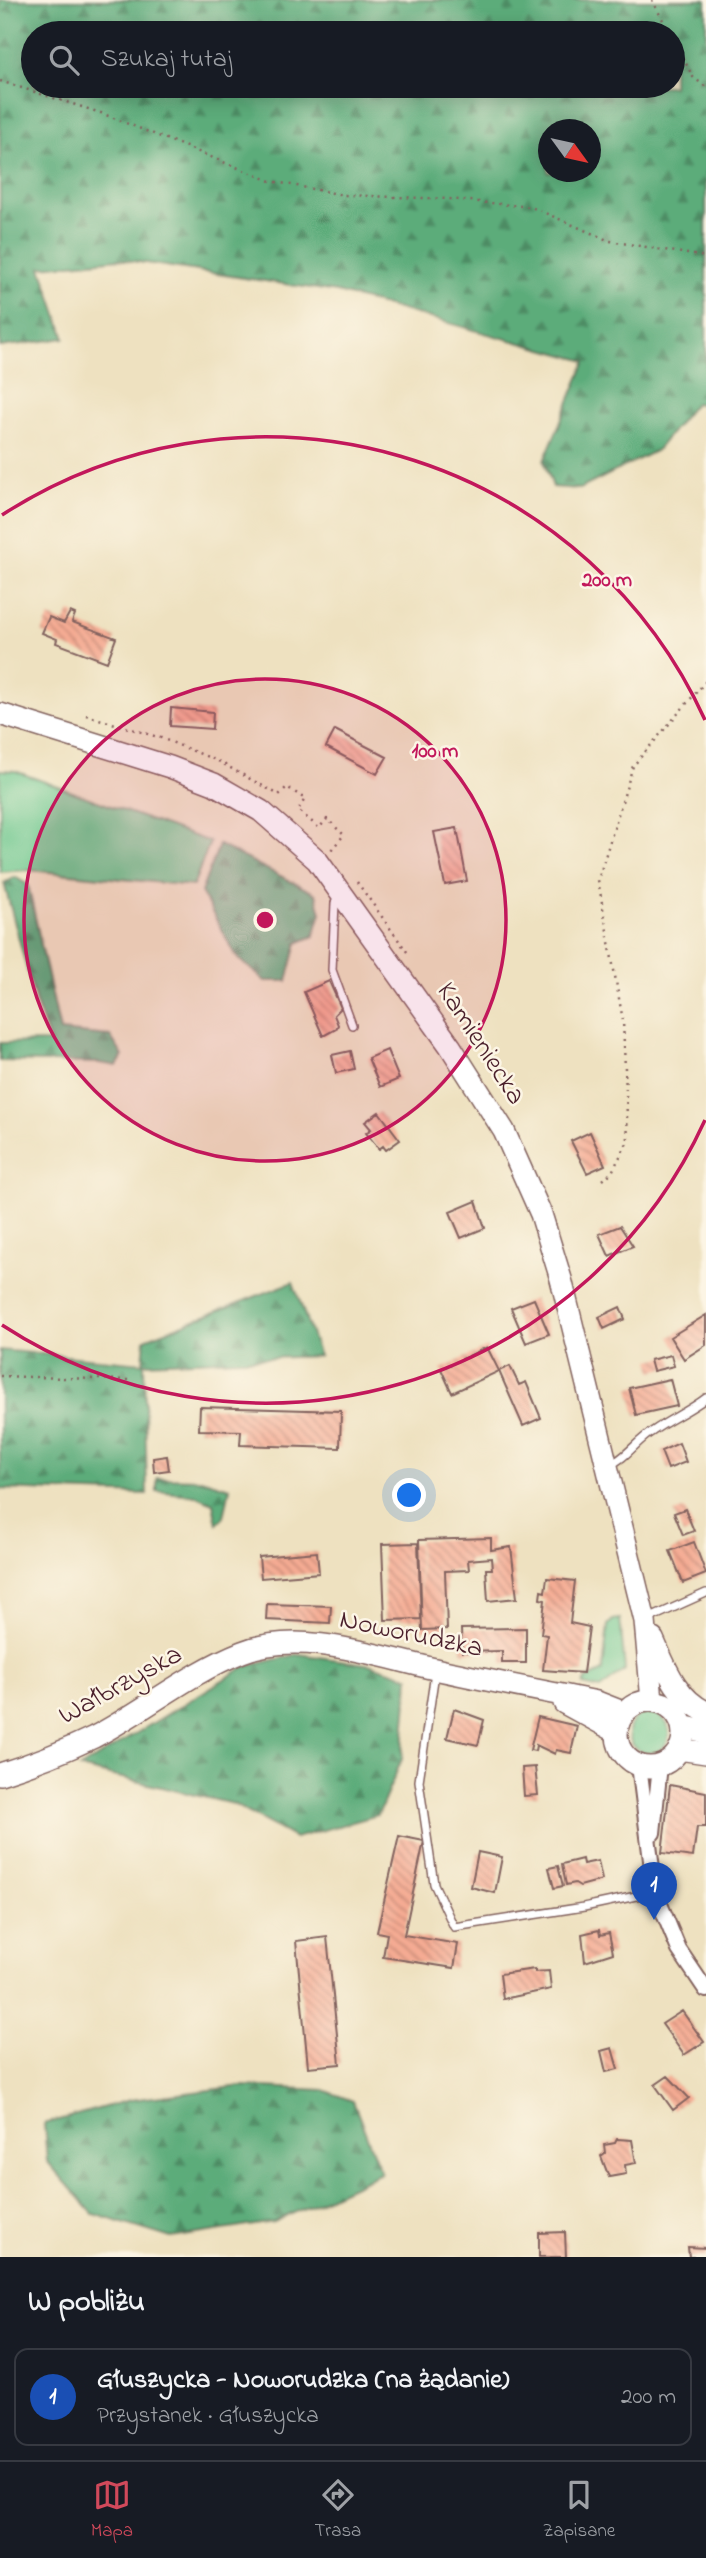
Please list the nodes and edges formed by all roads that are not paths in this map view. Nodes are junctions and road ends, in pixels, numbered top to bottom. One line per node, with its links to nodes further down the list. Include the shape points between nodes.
1 (0, 714): 2 (main road, Kamieniecka, via 214,784 285,830)
2 (344, 894): 3 (lane, via 335,903 332,970); 5 (main road, Kamieniecka, via 450,1046 520,1163 561,1279)
3 (352, 1025)
4 (706, 1398): 5 (lane, via 651,1432 620,1461)
5 (604, 1467): 7 (main road, Kamieniecka)
6 (706, 1593): 7 (lane)
7 (645, 1621): 10 (main road, via 672,1680); 11 (main road, Kamieniecka, via 636,1656)
8 (268, 1647): 9 (main road, Noworudzka, via 314,1644); 17 (main road, Wałbrzyska, via 244,1651 218,1663 95,1736 42,1761)
9 (435, 1670): 11 (main road, Noworudzka); 19 (lane, via 419,1782 434,1884 454,1927)
10 (706, 1712)
11 (633, 1713): 12 (main road, via 671,1708); 16 (main road, via 623,1752)
12 (682, 1726): 13 (main road); 14 (main road)
13 (706, 1732)
14 (679, 1749): 15 (main road); 16 (main road)
15 (706, 1753)
16 (649, 1765): 18 (street); 18 (street)
17 (0, 1774)
18 (651, 1851): 19 (street)
19 (655, 1892): 20 (street, via 679,1950)
20 (706, 1990)

